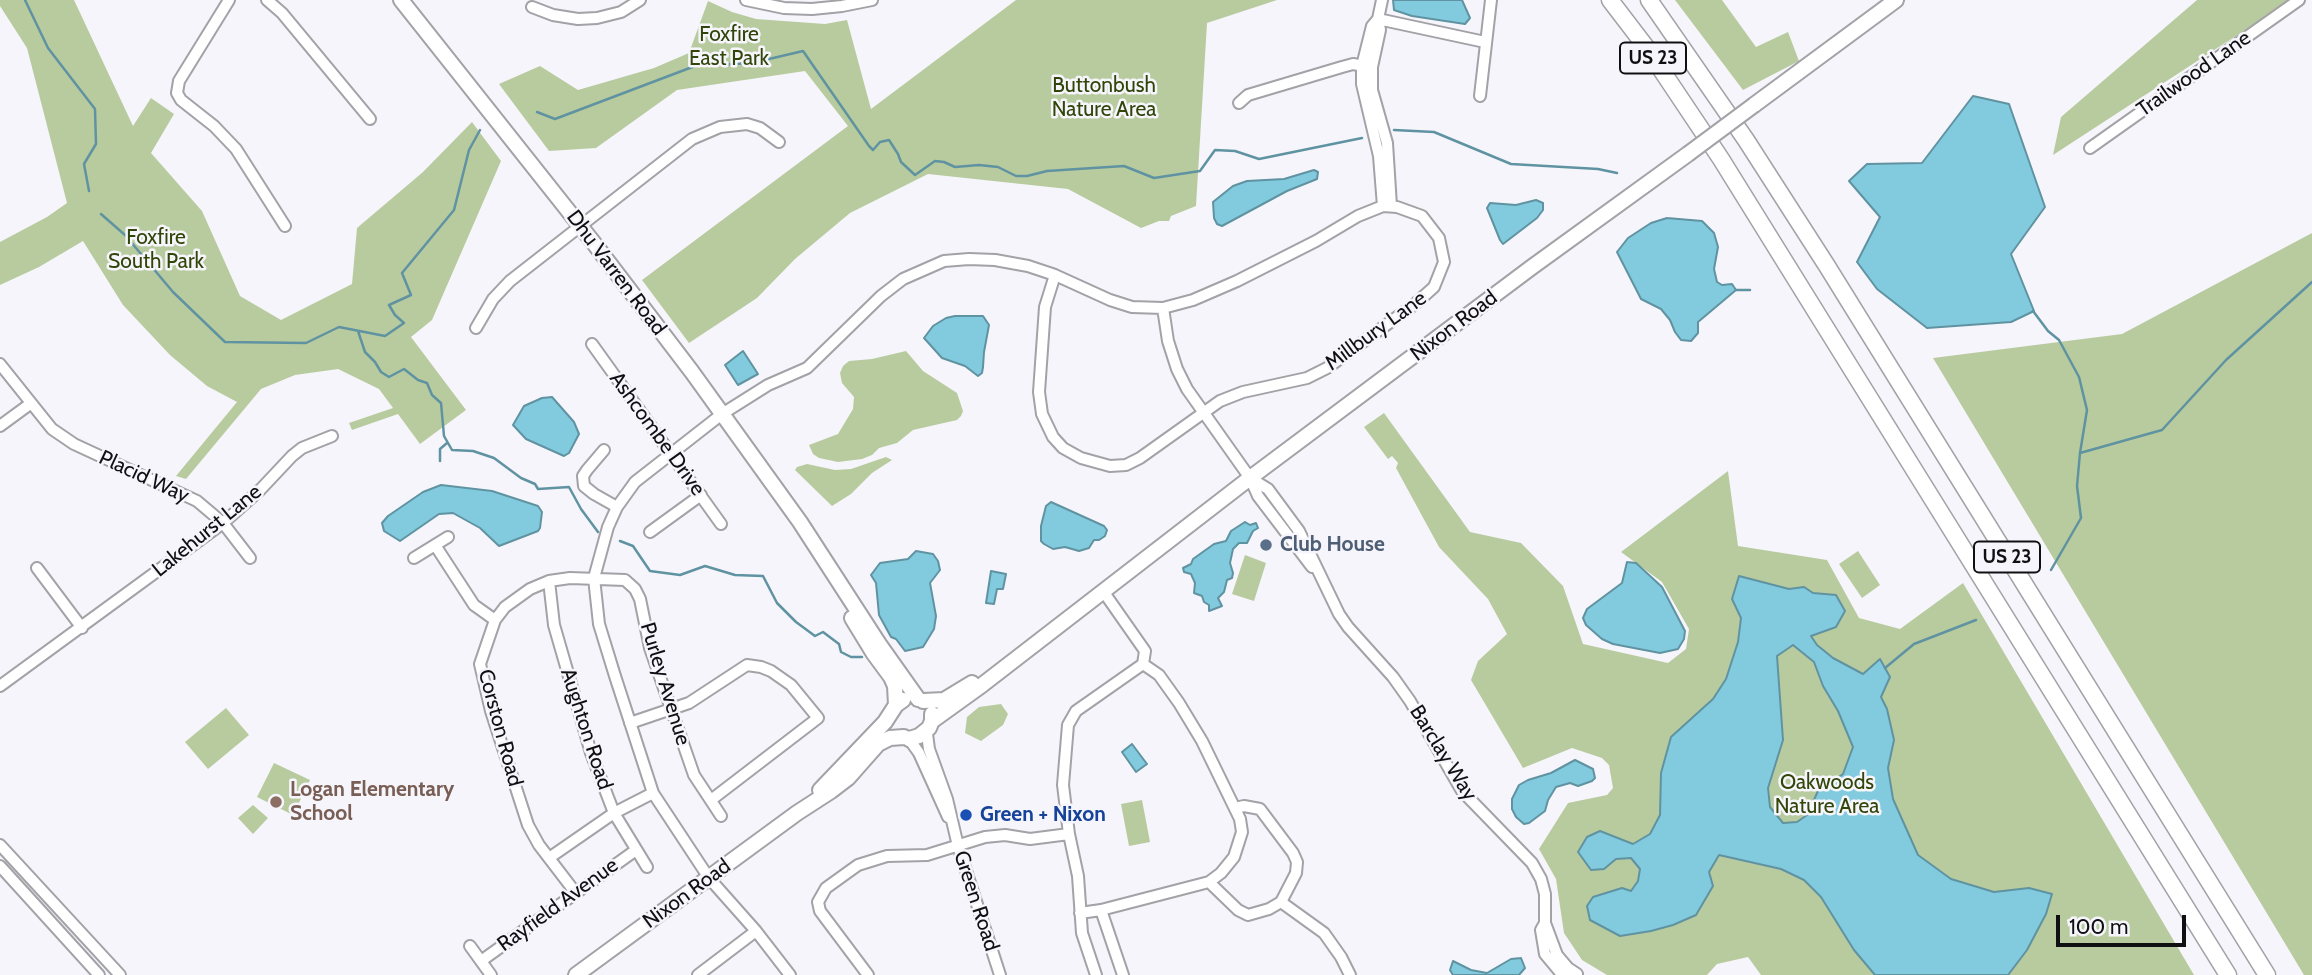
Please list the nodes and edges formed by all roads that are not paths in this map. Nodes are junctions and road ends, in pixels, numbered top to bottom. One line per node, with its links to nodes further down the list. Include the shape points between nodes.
1 (229, 0): 24 (street, via 176,89 179,98 236,149)
2 (267, 0): 19 (street)
3 (401, 0): 23 (main road, Dhu Varren Road)
4 (640, 0): 13 (street, via 597,19 553,15)
5 (746, 0): 6 (street, via 812,9)
6 (872, 0)
7 (1382, 0): 14 (street)
8 (1491, 0): 15 (street)
9 (1610, 0): 98 (highway, US 23, via 1728,170)
10 (1649, 0): 99 (highway, US 23, via 1827,265)
11 (1896, 0): 37 (main road, Nixon Road, bridge)
12 (2299, 0): 21 (street, Trailwood Lane)
13 (532, 7)
14 (1378, 19): 15 (street); 16 (street, via 1380,30)
15 (1485, 42): 18 (street)
16 (1367, 66): 17 (street, via 1342,66 1244,99); 22 (street, via 1387,143)
17 (1243, 84)
18 (1480, 96)
19 (370, 120)
20 (779, 142): 23 (street, via 747,124 704,132)
21 (2090, 148)
22 (1387, 206): 26 (street, via 1359,216 1237,281); 31 (street, Millbury Lane, via 1422,216 1438,237 1444,262 1434,287 1327,369 1244,392)
23 (580, 225): 27 (street, via 503,287); 32 (main road, Dhu Varren Road)
24 (285, 226)
25 (1055, 275): 26 (street, via 1132,307); 31 (street, Millbury Lane, via 1045,307 1039,392 1042,414 1055,440 1090,462 1126,465); 32 (street, via 1028,266 969,259 944,261 922,270 881,296 807,368 768,385)
26 (1163, 308): 31 (street, Barclay Way, via 1177,369)
27 (477, 328)
28 (592, 344): 36 (street, Ashcombe Drive)
29 (0, 364): 30 (street, Placid Way)
30 (30, 404): 33 (street); 40 (street, Placid Way, via 52,429 74,444 197,501)
31 (1205, 411): 37 (street, Barclay Way)
32 (722, 414): 36 (street); 45 (main road, Dhu Varren Road)
33 (0, 426)
34 (332, 436): 40 (street, Lakehurst Lane, via 302,448)
35 (604, 450): 39 (street, via 583,476 584,485)
36 (671, 453): 38 (street, Ashcombe Drive); 39 (street, via 635,482)
37 (1250, 478): 51 (main road, Nixon Road); 97 (street, Barclay Way, via 1258,496 1327,585 1348,627 1410,701 1462,791 1536,870 1545,894 1545,923 1557,955)
38 (701, 495): 41 (street, Ashcombe Drive); 42 (street)
39 (617, 508): 49 (street)
40 (223, 523): 46 (street, Placid Way); 53 (street, Lakehurst Lane)
41 (721, 524)
42 (650, 532)
43 (448, 537): 44 (street)
44 (435, 545): 47 (street); 52 (street, via 474,605)
45 (820, 554): 57 (main road, Dhu Varren Road); 59 (main road, Dhu Varren Road, via 861,635 891,677)
46 (250, 558)
47 (414, 558)
48 (37, 568): 53 (street)
49 (594, 578): 50 (street, Corston Road); 58 (street, Purley Avenue, via 625,580 635,589); 60 (street, via 599,624)
50 (549, 581): 52 (street, Corston Road, via 505,607); 66 (street, Aughton Road, via 554,625 591,753)
51 (1103, 591): 54 (main road, Nixon Road); 55 (street, via 1145,651)
52 (495, 620): 74 (street, Corston Road, via 481,664 486,692 528,825)
53 (82, 628): 56 (street, Lakehurst Lane)
54 (1015, 658): 57 (main road, Nixon Road, via 944,700); 61 (main road, Nixon Road)
55 (1143, 664): 65 (street, via 1159,675 1179,703); 70 (street, via 1076,711 1068,725 1063,785)
56 (0, 686)
57 (921, 700): 59 (main road, via 906,699); 61 (main road, via 931,713)
58 (672, 709): 60 (street); 64 (street, Purley Avenue, via 694,775); 64 (street, via 747,665 771,671 791,685 818,718)
59 (894, 709): 62 (main road, via 894,727); 67 (main road, Nixon Road)
60 (630, 723): 63 (street)
61 (931, 725): 62 (main road, via 919,736); 69 (street, Green Road, via 926,734 929,749)
62 (906, 738): 67 (main road, Nixon Road, via 878,744 848,778); 69 (street, Green Road, via 919,753)
63 (653, 793): 66 (street); 77 (street)
64 (710, 800): 68 (street, Purley Avenue)
65 (1235, 808): 78 (street, via 1242,832 1240,845 1229,865); 80 (street, via 1260,809 1293,853 1296,873)
66 (614, 813): 73 (street, Aughton Road); 74 (street)
67 (797, 813): 77 (main road, Nixon Road)
68 (721, 816)
69 (952, 826): 72 (street, Green Road)
70 (1069, 834): 72 (street, via 1030,839 995,836); 82 (street)
71 (0, 845): 88 (street)
72 (958, 846): 86 (street, Green Road); 93 (street, via 927,855 873,859 821,894 820,911)
73 (636, 850): 76 (street, Aughton Road); 79 (street, Rayfield Avenue)
74 (550, 858): 79 (street, Corston Road)
75 (0, 866): 87 (street)
76 (647, 867)
77 (709, 878): 83 (street); 90 (main road, Nixon Road)
78 (1209, 882): 80 (street, via 1248,915); 81 (street)
79 (575, 892): 85 (street, Rayfield Avenue)
80 (1281, 902): 96 (street, via 1324,933)
81 (1101, 910): 82 (street); 95 (street)
82 (1080, 913): 94 (street)
83 (756, 931): 91 (street); 92 (street)
84 (470, 946): 85 (street, Rayfield Avenue)
85 (481, 961): 89 (street, Rayfield Avenue)
86 (996, 974)
87 (99, 975)
88 (120, 975)
89 (491, 975)
90 (576, 975)
91 (698, 975)
92 (790, 975)
93 (868, 975)
94 (1096, 975)
95 (1123, 975)
96 (1350, 975)
97 (1578, 975)
98 (2228, 975)
99 (2267, 975)

